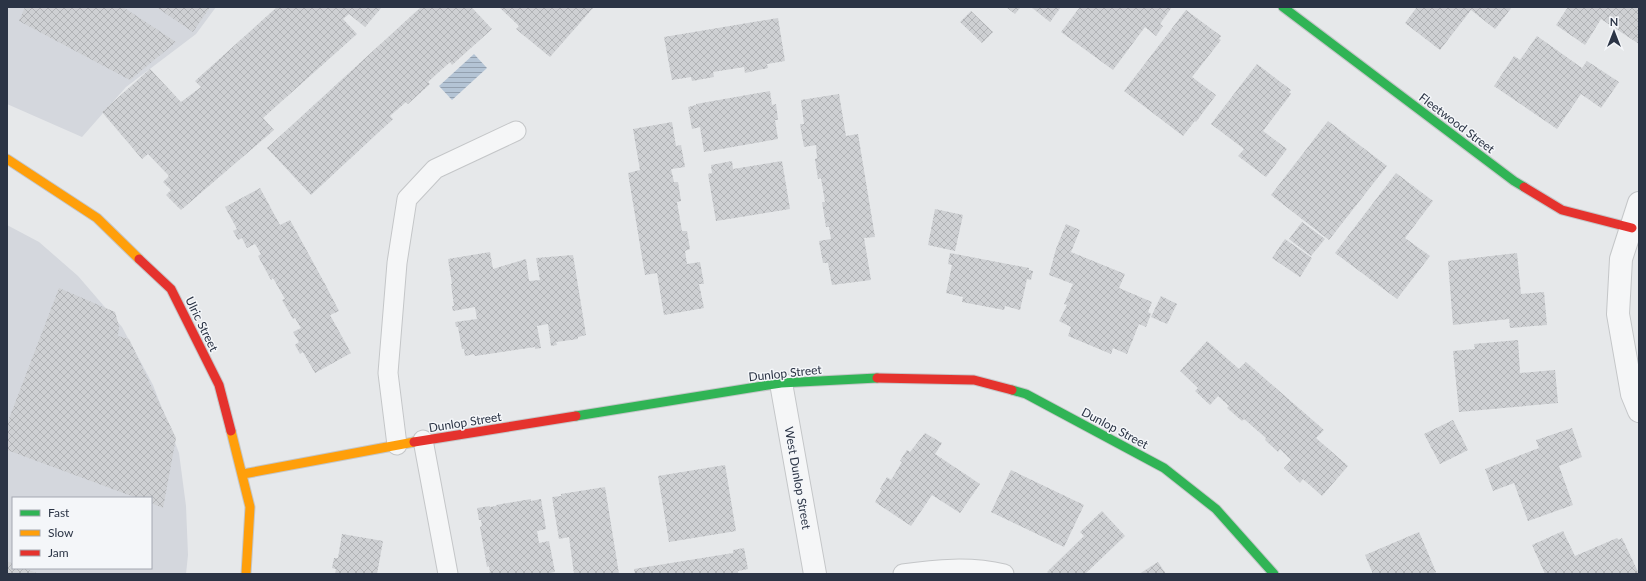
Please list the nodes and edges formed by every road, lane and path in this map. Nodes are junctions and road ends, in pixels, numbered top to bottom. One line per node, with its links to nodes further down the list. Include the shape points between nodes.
1 (1283, 7): 5 (street, Fleetwood Street, via 1514,181 1562,210)
2 (516, 131): 9 (lane, via 435,169 407,200 397,263 388,373)
3 (7, 159): 10 (street, Ulric Street, via 98,218 172,289 219,385)
4 (1639, 203): 5 (street)
5 (1632, 228): 7 (street, via 1622,259 1618,314 1632,394)
6 (781, 383): 8 (street, Dunlop Street); 13 (street, West Dunlop Street); 16 (street, Dunlop Street, via 873,378 974,380 1026,394 1164,468 1216,509)
7 (1639, 411)
8 (422, 440): 9 (street, Dunlop Street); 12 (lane)
9 (397, 445): 10 (street, Dunlop Street)
10 (243, 474): 11 (street, Ulric Street, via 250,507)
11 (246, 574)
12 (448, 574)
13 (815, 574)
14 (903, 574): 15 (lane, via 940,569 993,571)
15 (1004, 574)
16 (1274, 574)

